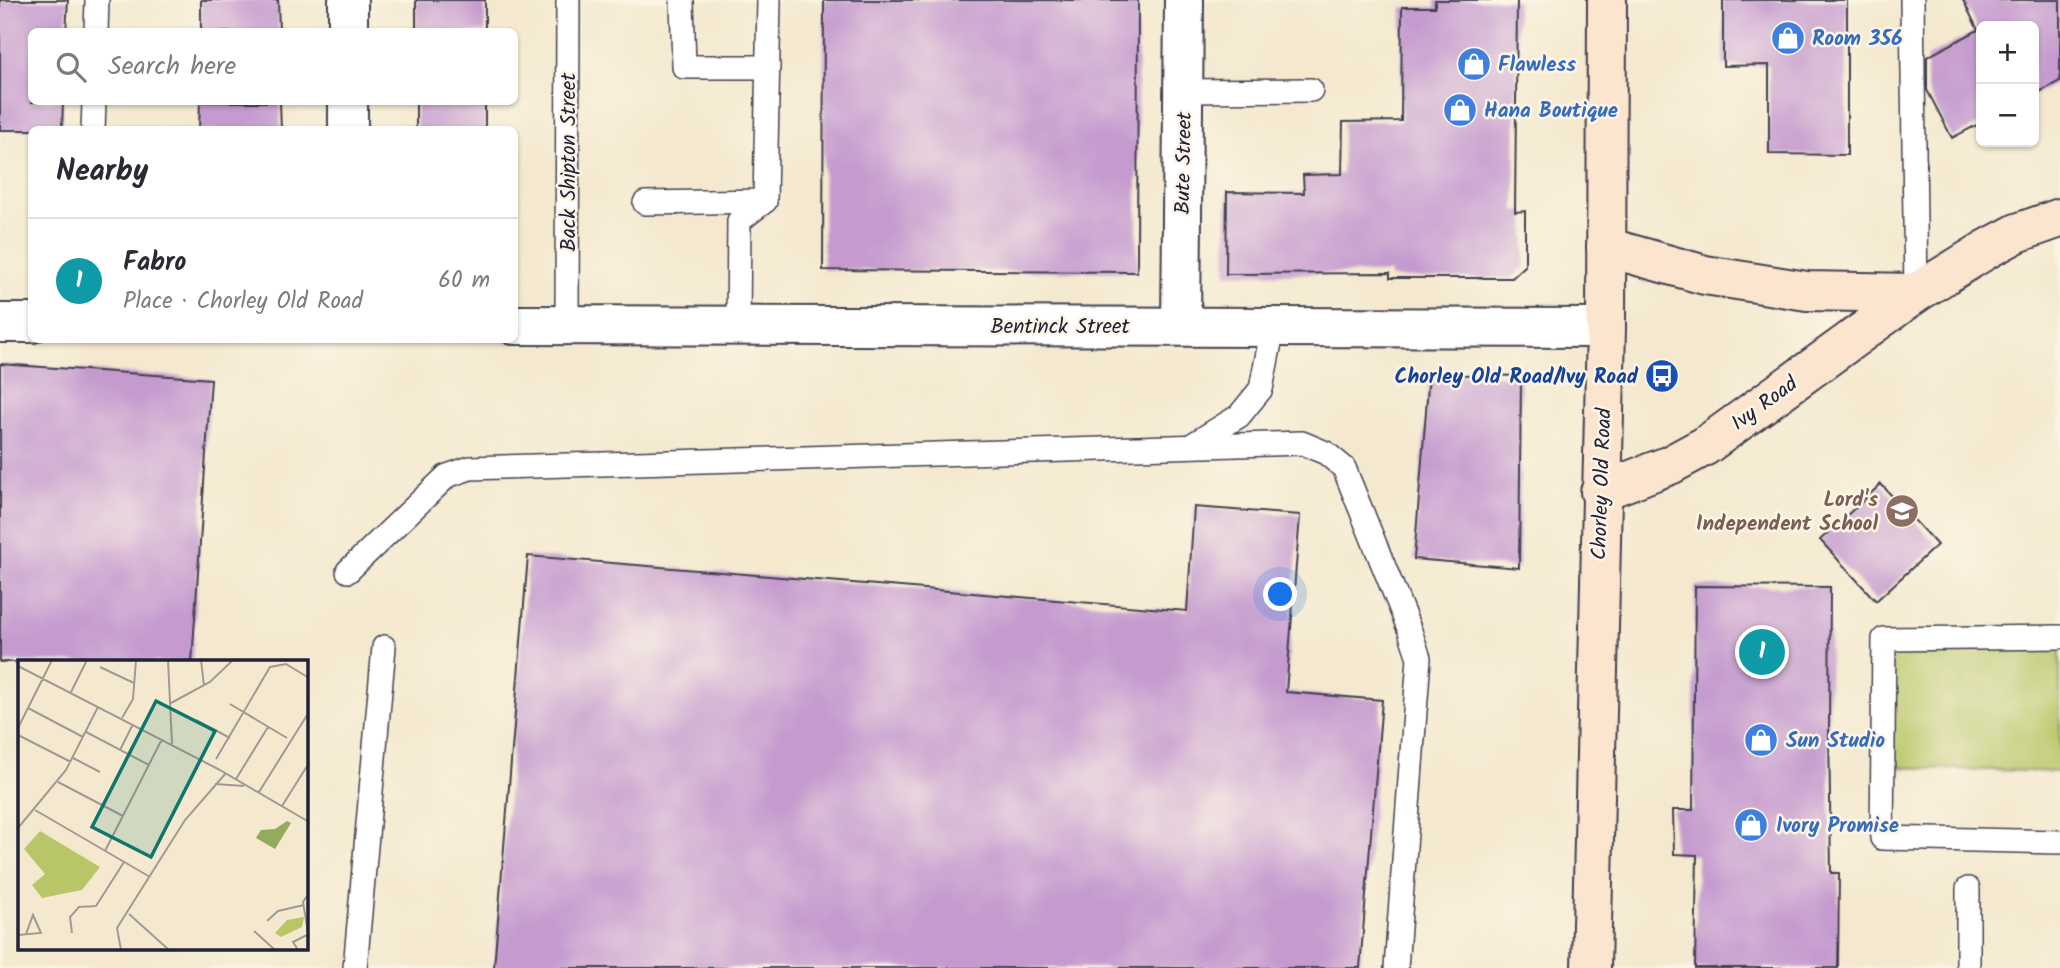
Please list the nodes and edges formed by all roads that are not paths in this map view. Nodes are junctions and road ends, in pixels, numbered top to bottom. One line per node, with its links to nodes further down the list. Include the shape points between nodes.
1 (97, 0): 9 (lane)
2 (348, 0): 10 (street)
3 (568, 0): 26 (lane, Back Shipton Street)
4 (682, 0): 11 (lane, via 684,67)
5 (769, 0): 11 (lane)
6 (1184, 0): 13 (street, Bute Street)
7 (1607, 0): 21 (main road, Chorley Old Road)
8 (1912, 0): 22 (lane)
9 (96, 28)
10 (348, 28)
11 (768, 67): 18 (lane)
12 (1311, 90): 13 (lane)
13 (1184, 91): 28 (street, Bute Street)
14 (94, 105): 16 (lane)
15 (348, 105): 17 (street)
16 (93, 126)
17 (348, 126)
18 (765, 201): 19 (lane); 27 (lane, via 739,221)
19 (645, 203)
20 (2060, 218): 22 (main road, Ivy Road, via 1987,248)
21 (1606, 247): 22 (main road, via 1705,275 1807,290); 30 (main road, Chorley Old Road)
22 (1916, 293): 32 (main road, Ivy Road, via 1705,446)
23 (0, 323): 24 (street)
24 (28, 323)
25 (518, 325): 26 (street, Bentinck Street)
26 (567, 325): 27 (street, Bentinck Street)
27 (738, 326): 28 (street, Bentinck Street)
28 (1181, 326): 29 (street, Bentinck Street)
29 (1273, 327): 30 (street, Bentinck Street); 31 (lane, via 1261,389 1239,416)
30 (1606, 328): 32 (main road, Chorley Old Road)
31 (1189, 447): 33 (lane, via 470,468 447,476); 39 (lane, via 1302,443 1326,453 1344,468 1410,631 1419,658)
32 (1600, 492): 40 (main road, Chorley Old Road)
33 (348, 571)
34 (2060, 637): 36 (lane, via 1884,639 1882,838)
35 (384, 647): 38 (lane)
36 (2060, 842)
37 (1968, 889): 41 (lane)
38 (355, 968)
39 (1396, 968)
40 (1591, 968)
41 (1968, 968)

